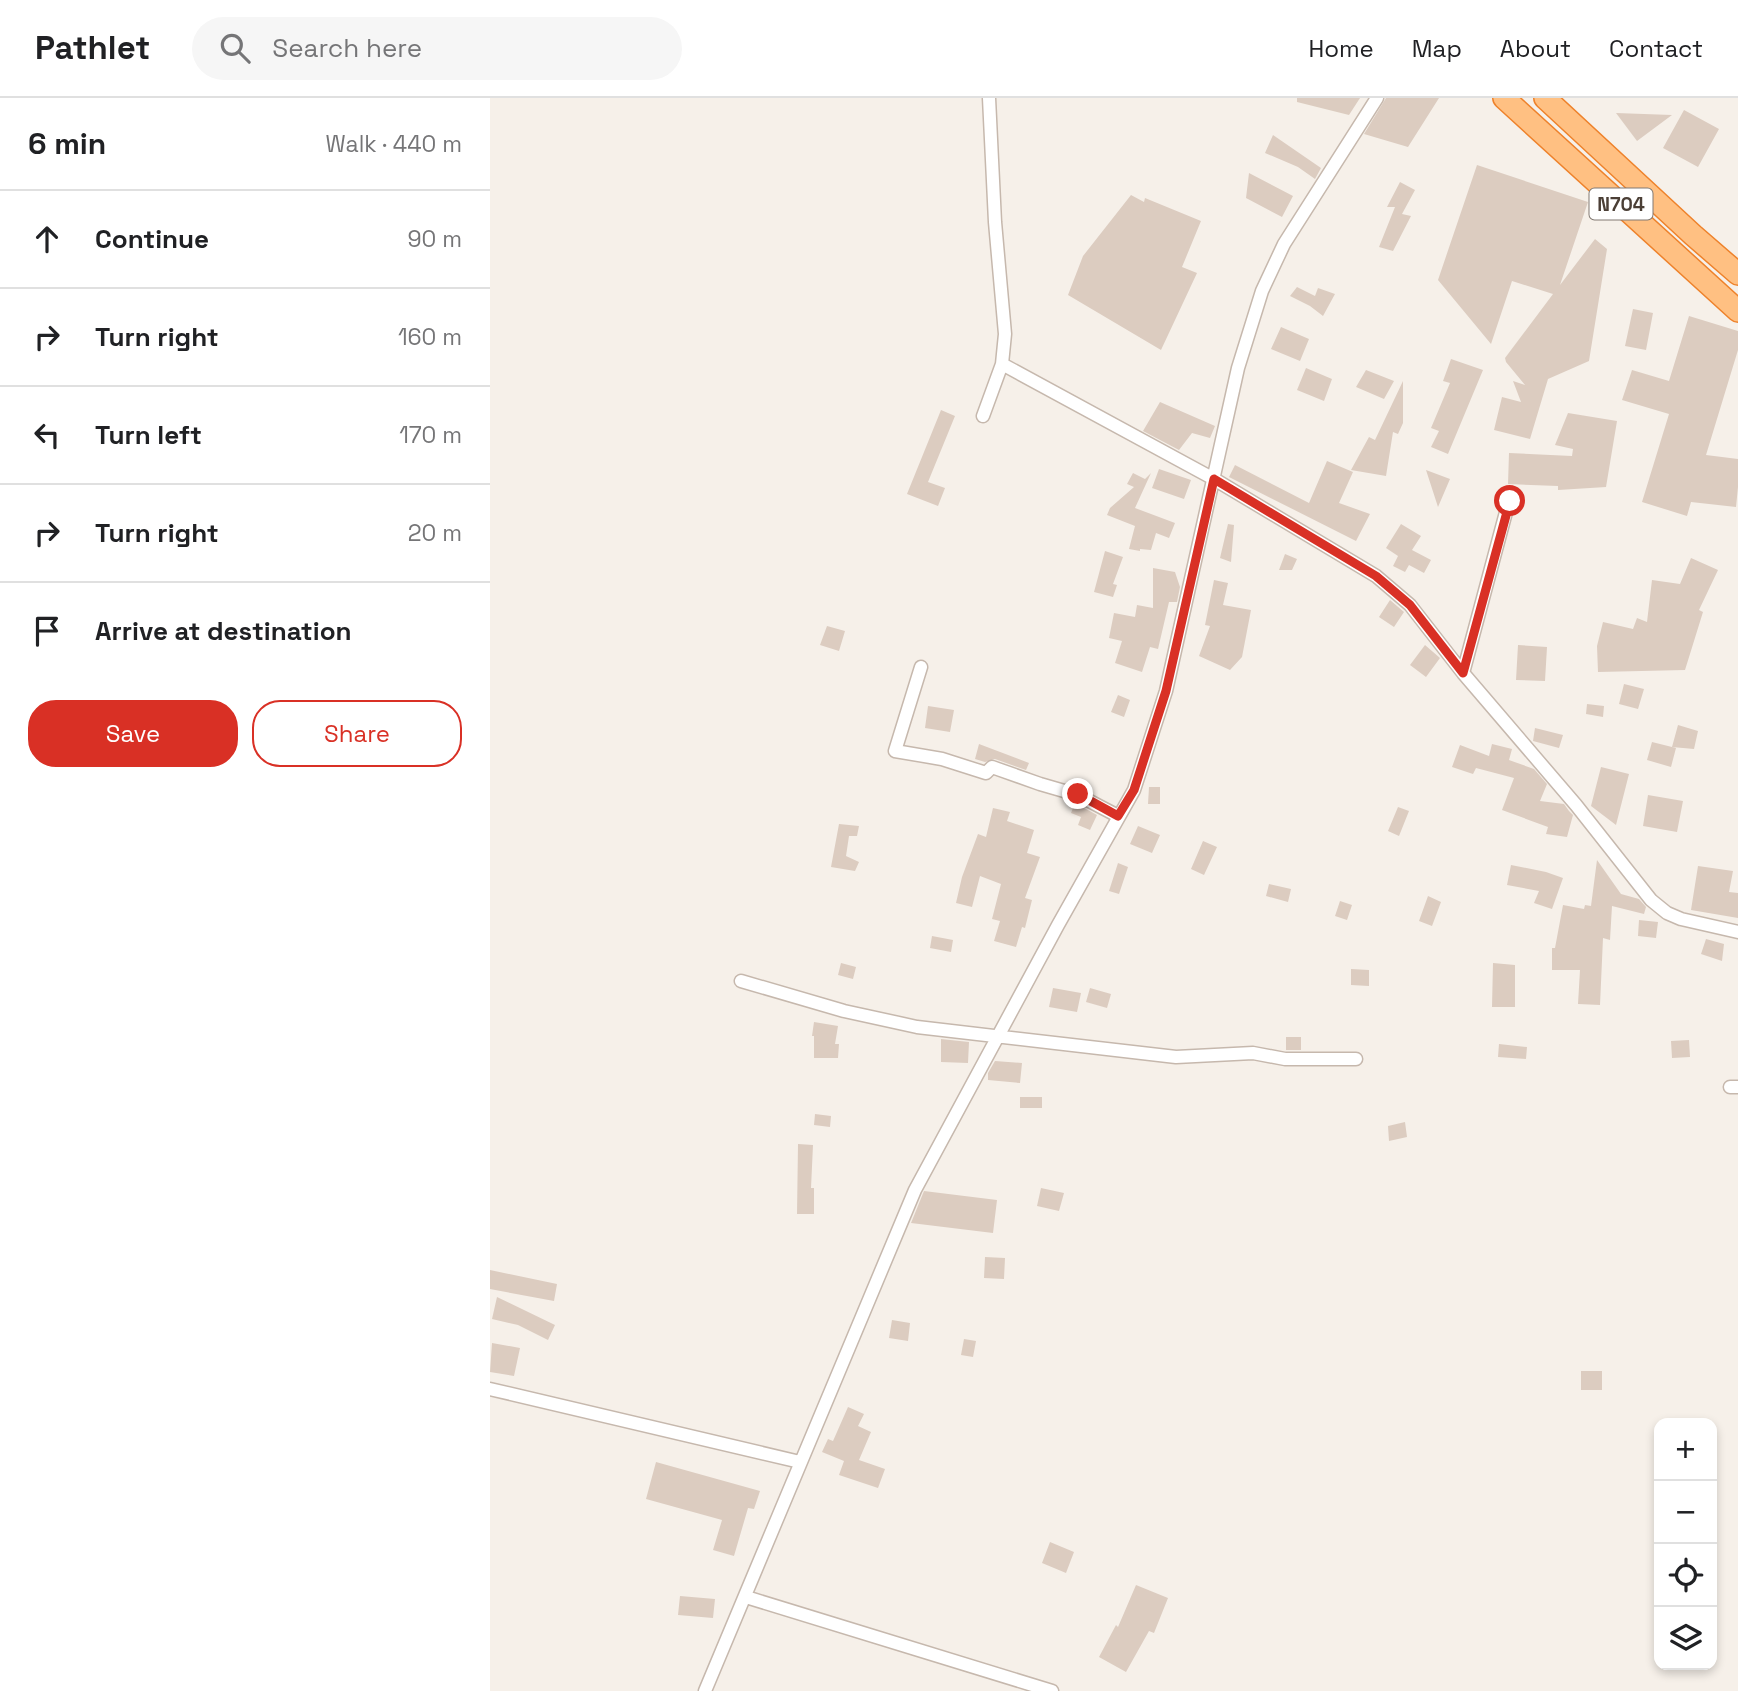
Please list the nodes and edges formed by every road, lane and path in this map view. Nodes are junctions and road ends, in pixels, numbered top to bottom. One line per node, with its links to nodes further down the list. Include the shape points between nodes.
1 (989, 98): 7 (street, via 1005,334)
2 (1377, 98): 9 (street, via 1284,244 1262,291 1238,368)
3 (1504, 98): 6 (highway, N704)
4 (1545, 98): 5 (highway, N704)
5 (1738, 274)
6 (1738, 311)
7 (1002, 364): 8 (street); 9 (street)
8 (983, 416)
9 (1214, 479): 12 (street, via 1376,576 1410,605); 13 (street, via 1166,691 1134,790)
10 (1510, 501): 12 (street)
11 (921, 667): 13 (street, via 895,751 986,773 992,767 1078,794)
12 (1463, 673): 14 (street, via 1651,900 1681,919)
13 (1118, 816): 16 (street)
14 (1738, 932)
15 (741, 981): 16 (street, via 917,1027)
16 (998, 1035): 17 (street, via 1176,1057 1252,1053 1284,1059); 19 (street, via 915,1190)
17 (1356, 1059)
18 (490, 1390): 19 (street)
19 (800, 1462): 20 (street)
20 (746, 1597): 21 (street); 22 (street)
21 (705, 1691)
22 (1052, 1691)

